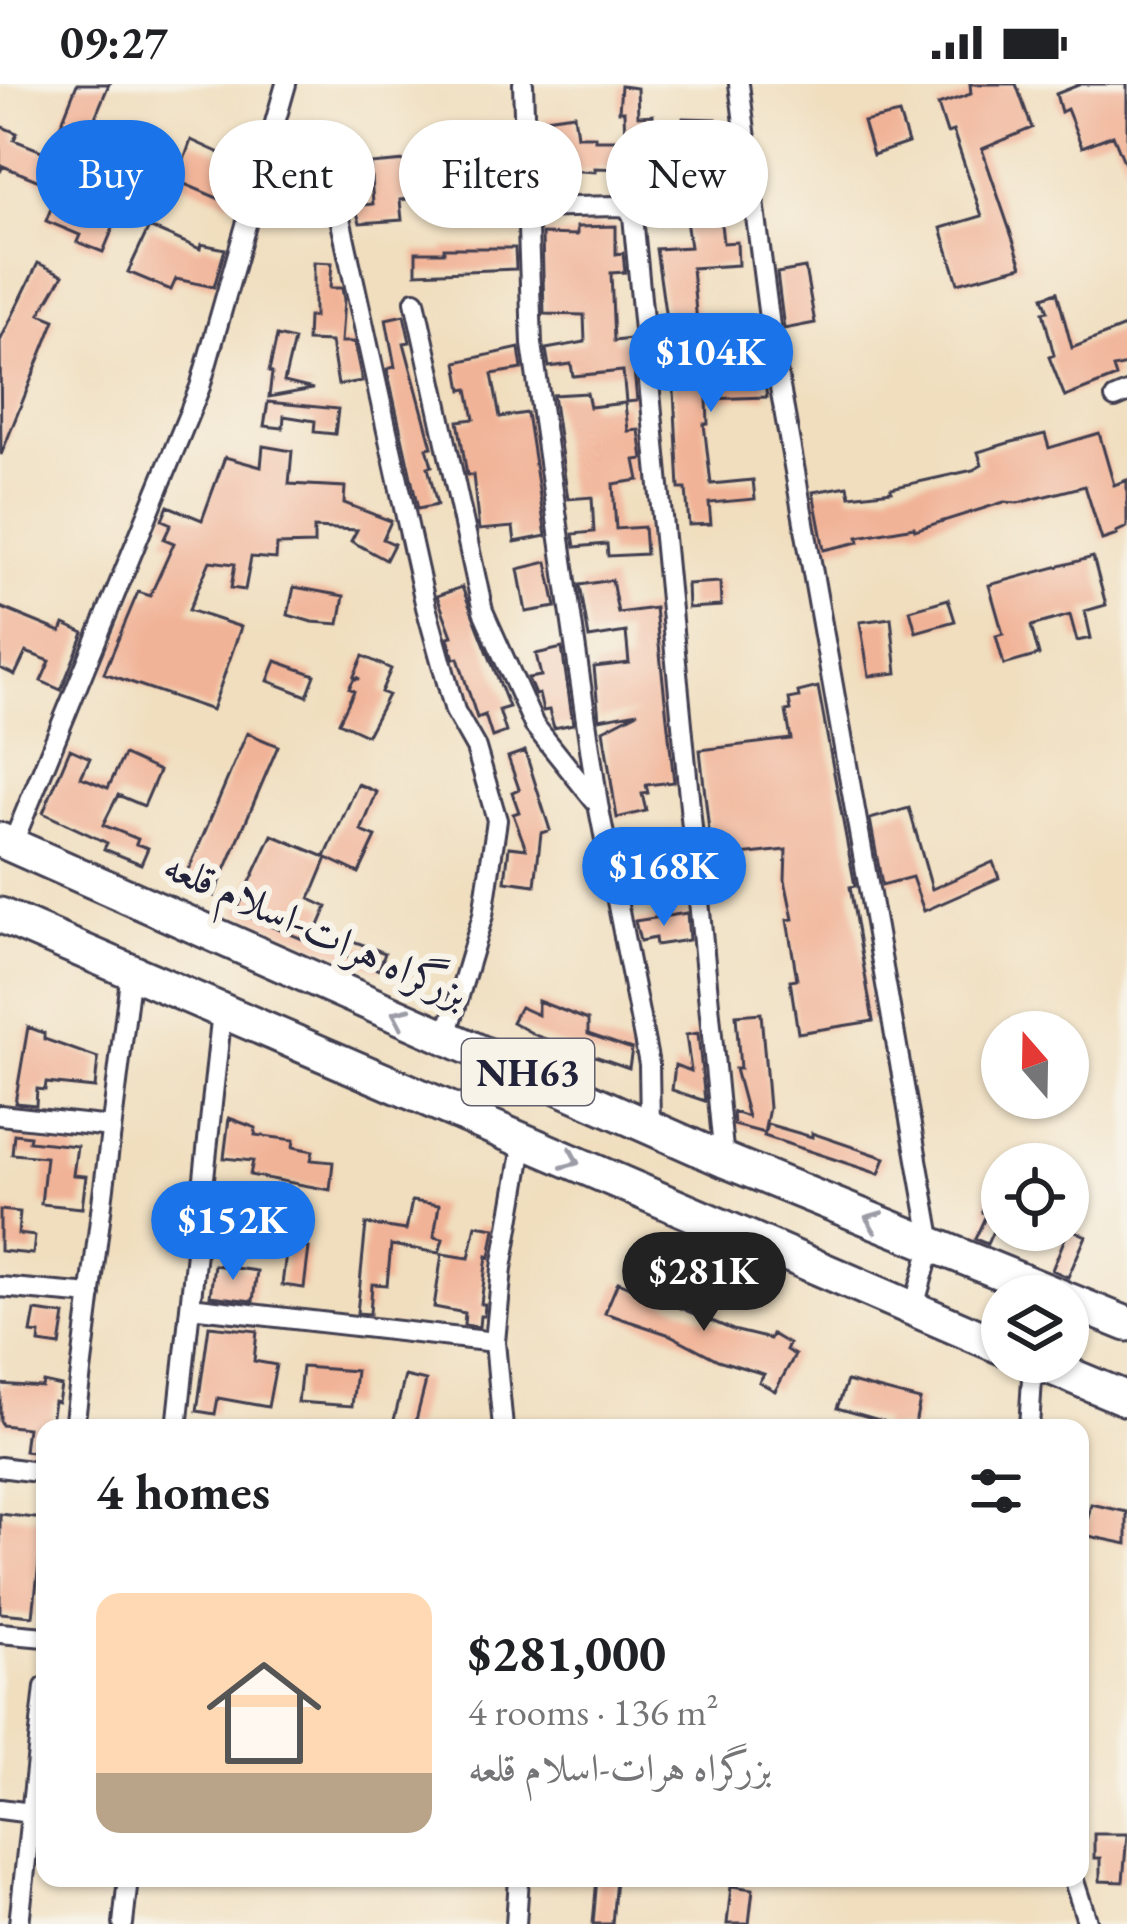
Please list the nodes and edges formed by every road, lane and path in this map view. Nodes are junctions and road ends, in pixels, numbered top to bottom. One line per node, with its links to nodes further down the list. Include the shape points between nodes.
1 (286, 84): 10 (street, via 200,387)
2 (523, 84): 4 (street)
3 (739, 84): 20 (street, via 772,342)
4 (524, 120)
5 (582, 207): 19 (street, via 627,207 633,216)
6 (342, 228): 14 (street, via 426,608 497,820 483,915)
7 (529, 228): 9 (street, via 532,344)
8 (415, 301): 9 (street, via 483,611 534,725)
9 (598, 804): 16 (street, via 649,1064)
10 (6, 842): 14 (highway, بزرگراه هرات-اسلام قلعه / NH63, one-way to 10)
11 (0, 916): 12 (highway, NH63)
12 (131, 970): 13 (highway, NH63); 17 (street)
13 (222, 1011): 18 (highway, NH63); 24 (street)
14 (447, 1036): 16 (highway, بزرگراه هرات-اسلام قلعه / NH63)
15 (0, 1115): 17 (street)
16 (650, 1126): 19 (highway, بزرگراه هرات-اسلام قلعه / NH63)
17 (111, 1127): 23 (street)
18 (524, 1140): 26 (highway, NH63, one-way to 26); 29 (street)
19 (724, 1160): 20 (highway, بزرگراه هرات-اسلام قلعه / NH63, one-way to 19)
20 (932, 1244): 21 (highway, بزرگراه هرات-اسلام قلعه / NH63); 26 (street)
21 (1008, 1275)
22 (0, 1287): 23 (street)
23 (91, 1295): 33 (street)
24 (190, 1307): 29 (street); 34 (street)
25 (1089, 1309): 27 (highway)
26 (913, 1310): 28 (highway, NH63)
27 (1127, 1324)
28 (981, 1338)
29 (495, 1342): 35 (street)
30 (1033, 1383): 36 (street)
31 (1087, 1383): 32 (highway)
32 (1127, 1399)
33 (75, 1419)
34 (178, 1419)
35 (502, 1419)
36 (1031, 1419)
37 (0, 1467): 38 (street)
38 (36, 1472)
39 (0, 1634): 40 (street)
40 (36, 1636)
41 (36, 1774): 43 (street)
42 (0, 1809): 43 (street)
43 (32, 1813): 47 (street)
44 (127, 1887): 48 (street)
45 (518, 1887): 49 (street)
46 (1075, 1887): 50 (street)
47 (20, 1924)
48 (123, 1924)
49 (516, 1924)
50 (1088, 1924)

